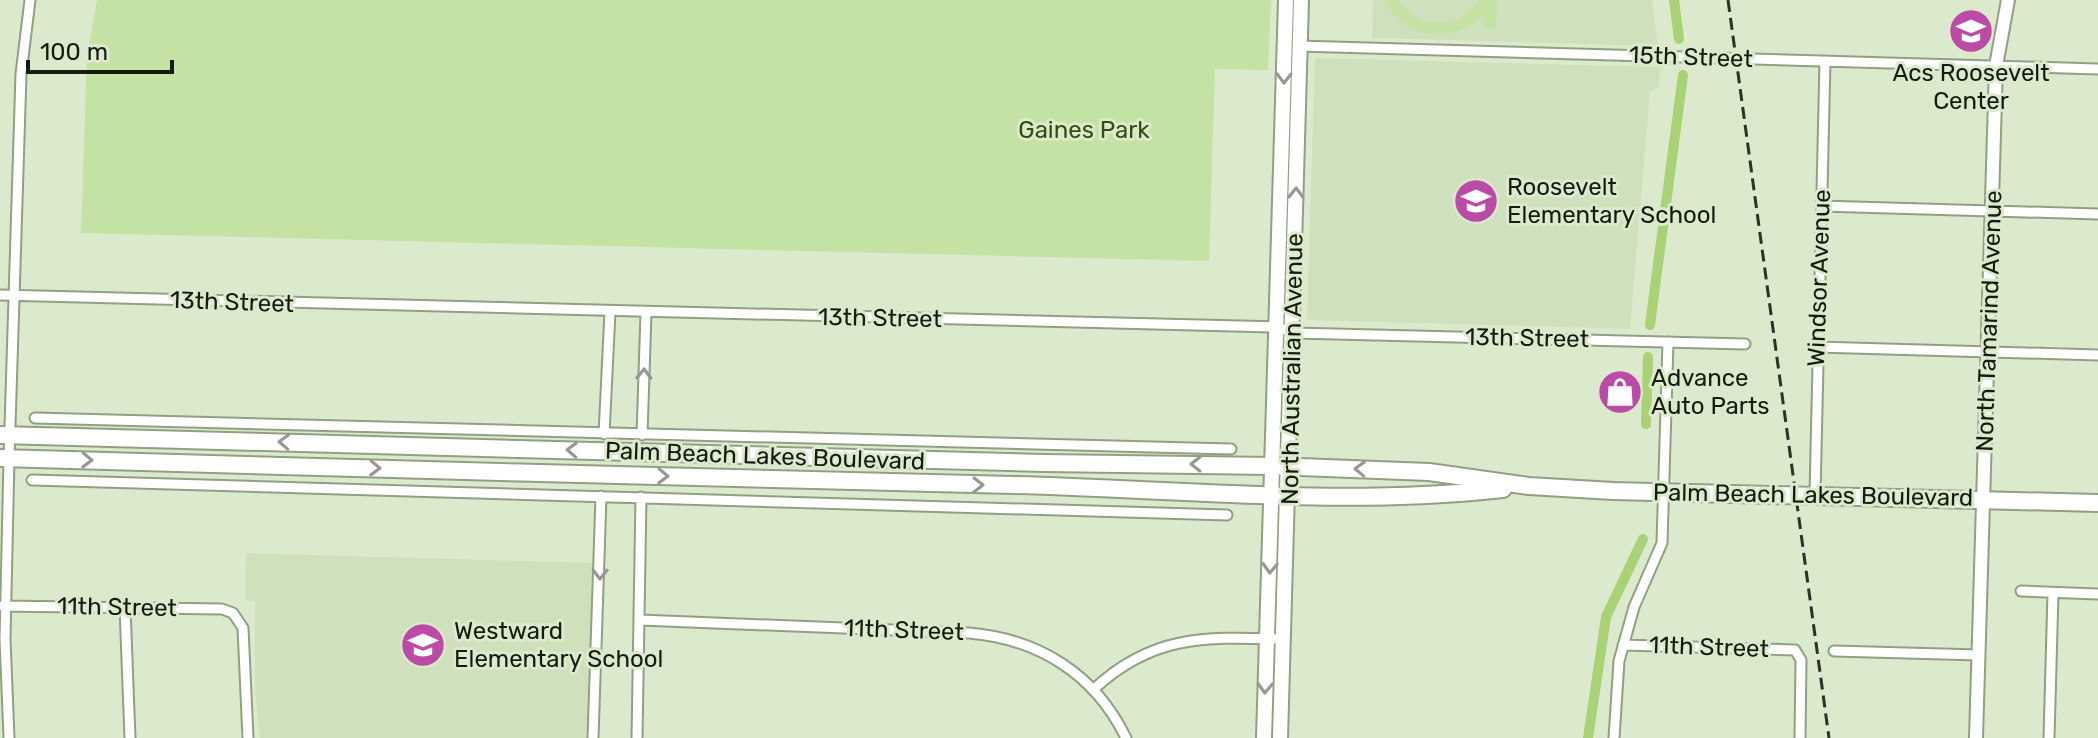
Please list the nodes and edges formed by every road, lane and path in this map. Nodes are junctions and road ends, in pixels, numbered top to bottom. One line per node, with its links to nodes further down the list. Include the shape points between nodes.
1 (30, 0): 13 (street, via 21,74)
2 (1286, 0): 5 (main road, North Australian Avenue)
3 (1301, 0): 5 (main road, North Australian Avenue)
4 (2008, 0): 7 (street, North Tamarind Avenue)
5 (1292, 46): 6 (street, 15th Street); 16 (main road, North Australian Avenue, one-way to 16); 17 (main road, North Australian Avenue, one-way to 5)
6 (1825, 61): 7 (street, 15th Street); 9 (street, Windsor Avenue)
7 (1996, 66): 8 (street, 15th Street); 10 (street, North Tamarind Avenue)
8 (2098, 69)
9 (1821, 206): 10 (street); 20 (street, Windsor Avenue)
10 (1992, 211): 11 (street); 21 (street, North Tamarind Avenue)
11 (2098, 214)
12 (0, 295): 13 (street, 13th Street)
13 (14, 296): 14 (street, 13th Street); 27 (street)
14 (610, 312): 15 (street, 13th Street); 25 (street)
15 (646, 313): 16 (street, 13th Street); 26 (street, one-way to 15)
16 (1277, 327): 17 (street, 13th Street); 37 (main road, North Australian Avenue)
17 (1294, 333): 18 (street, 13th Street); 37 (main road, North Australian Avenue)
18 (1668, 342): 19 (street, 13th Street); 45 (street)
19 (1745, 344)
20 (1817, 347): 21 (street); 46 (street, Windsor Avenue)
21 (1988, 352): 22 (street); 51 (street, North Tamarind Avenue)
22 (2098, 355)
23 (35, 418): 24 (street)
24 (135, 421): 25 (street); 29 (street)
25 (604, 434): 26 (street)
26 (642, 435): 28 (street)
27 (5, 436): 29 (main road, Palm Beach Lakes Boulevard); 34 (street)
28 (759, 437): 32 (street); 33 (street)
29 (135, 439): 30 (main road, Palm Beach Lakes Boulevard, one-way to 29)
30 (315, 443): 33 (main road, Palm Beach Lakes Boulevard, one-way to 30); 38 (main road)
31 (1231, 449): 32 (street)
32 (1148, 455): 35 (main road, Palm Beach Lakes Boulevard); 37 (main road, Palm Beach Lakes Boulevard, one-way to 32)
33 (758, 456): 35 (main road, Palm Beach Lakes Boulevard)
34 (4, 458): 36 (main road, Palm Beach Lakes Boulevard, one-way to 36); 58 (street)
35 (948, 460): 42 (main road)
36 (134, 462): 38 (main road, Palm Beach Lakes Boulevard); 41 (street)
37 (1282, 466): 44 (main road, Palm Beach Lakes Boulevard, one-way to 37, via 1429,472); 49 (main road, North Australian Avenue)
38 (316, 467): 39 (main road, Palm Beach Lakes Boulevard, one-way to 39)
39 (757, 479): 42 (main road, Palm Beach Lakes Boulevard); 50 (street)
40 (32, 480): 41 (street)
41 (134, 482): 47 (street)
42 (948, 484): 43 (main road, Palm Beach Lakes Boulevard, one-way to 43)
43 (1018, 485): 49 (main road, Palm Beach Lakes Boulevard); 53 (street)
44 (1529, 486): 45 (main road, Palm Beach Lakes Boulevard); 49 (main road, Palm Beach Lakes Boulevard, via 1429,497)
45 (1664, 491): 46 (main road, Palm Beach Lakes Boulevard); 63 (street, via 1659,554)
46 (1815, 495): 51 (main road, Palm Beach Lakes Boulevard)
47 (601, 496): 48 (street); 70 (street, one-way to 70)
48 (641, 497): 50 (street); 60 (street)
49 (1281, 497): 61 (main road, North Australian Avenue, one-way to 61); 62 (main road, North Australian Avenue)
50 (756, 498): 53 (street)
51 (1983, 500): 52 (main road, Palm Beach Lakes Boulevard); 65 (street, North Tamarind Avenue)
52 (2098, 503)
53 (1017, 507): 54 (street)
54 (1227, 515)
55 (2021, 591): 56 (street)
56 (2053, 593): 57 (street); 78 (street)
57 (2097, 594)
58 (3, 606): 59 (street, 11th Street); 67 (street)
59 (125, 607): 68 (street); 69 (street, 11th Street, via 233,613 243,628)
60 (640, 620): 66 (street, 11th Street, via 991,635 1054,657); 71 (street)
61 (1267, 638): 62 (street); 66 (street, via 1168,643 1136,656); 73 (main road, North Australian Avenue, one-way to 73)
62 (1283, 639): 74 (main road, North Australian Avenue)
63 (1623, 645): 75 (street); 76 (street, 11th Street, via 1795,650 1801,660)
64 (1834, 651): 65 (street)
65 (1979, 655): 77 (street, North Tamarind Avenue)
66 (1094, 689): 72 (street, 11th Street)
67 (9, 738)
68 (130, 738)
69 (248, 738)
70 (593, 738)
71 (637, 738)
72 (1126, 738)
73 (1264, 738)
74 (1280, 738)
75 (1614, 738)
76 (1800, 738)
77 (1976, 738)
78 (2049, 738)

